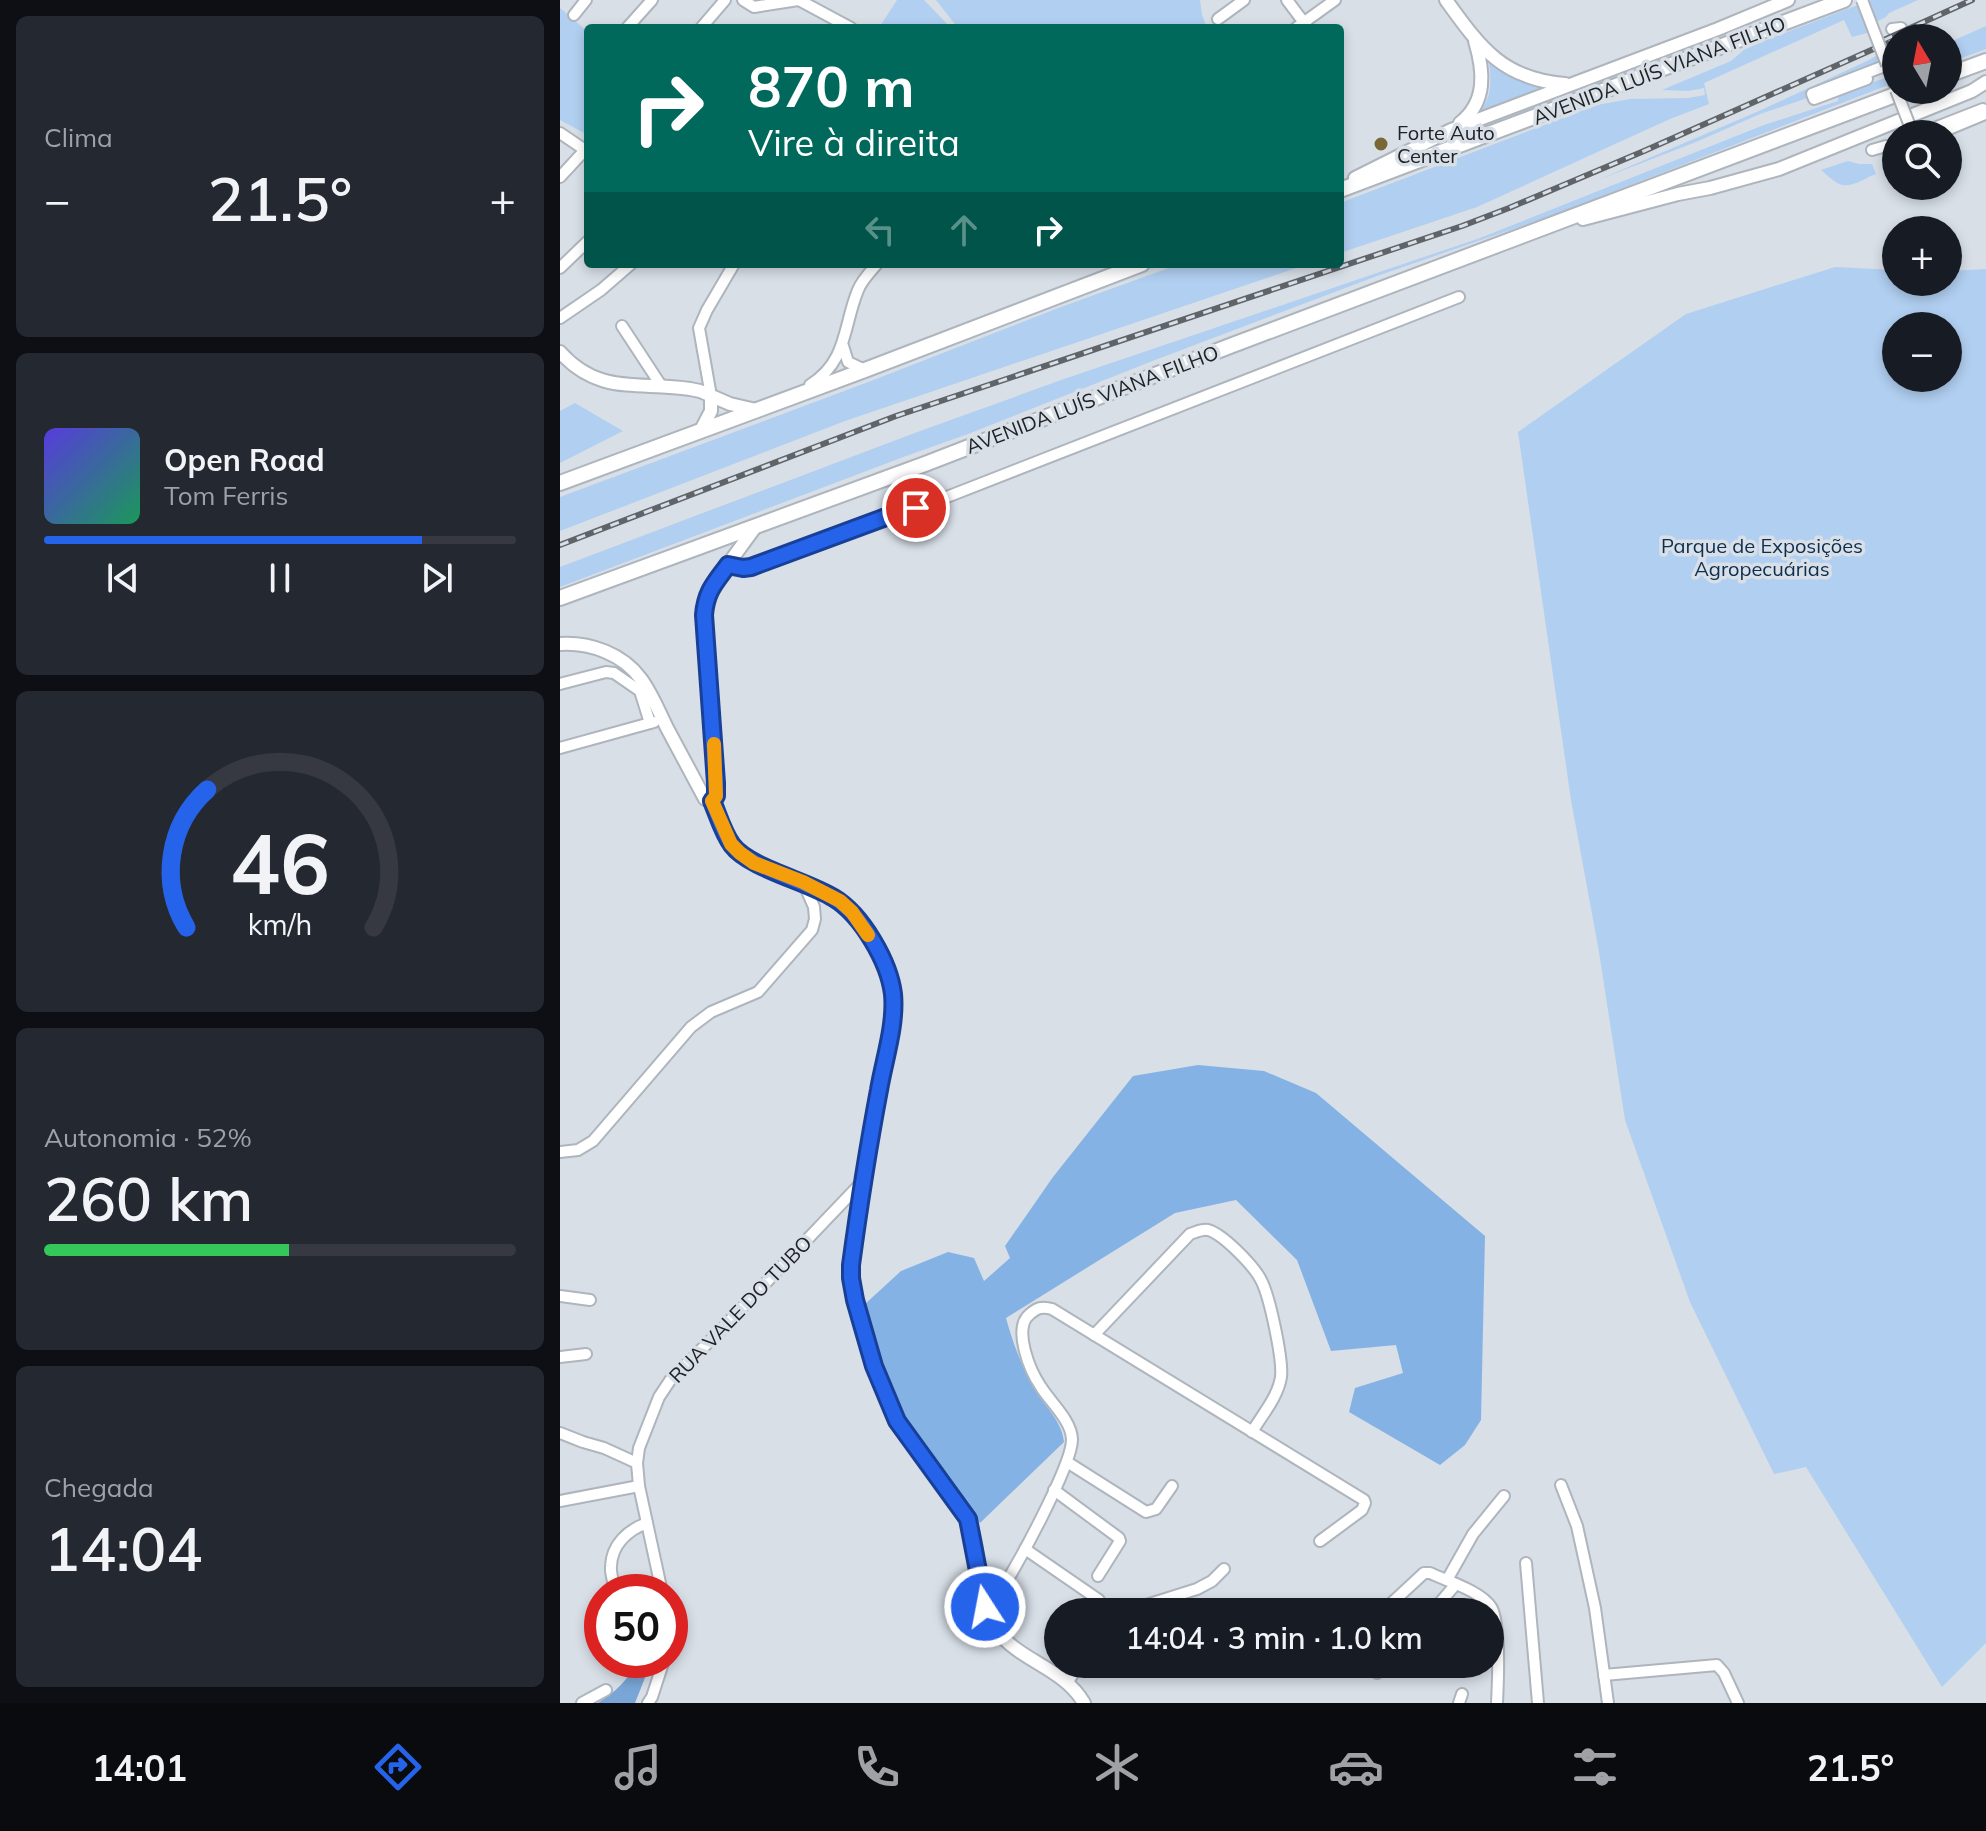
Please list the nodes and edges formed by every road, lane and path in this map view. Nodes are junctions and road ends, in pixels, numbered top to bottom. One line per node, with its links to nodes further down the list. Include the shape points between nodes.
1 (586, 0): 13 (street)
2 (652, 0): 15 (street)
3 (725, 0): 16 (street)
4 (743, 0): 5 (street, via 754,7)
5 (799, 0): 17 (street)
6 (1244, 0): 14 (street)
7 (1287, 0): 18 (street)
8 (1335, 0): 19 (street)
9 (1446, 0): 21 (main road)
10 (1788, 0): 26 (main road, AVENIDA LUÍS VIANA FILHO)
11 (1844, 0): 39 (highway, AVENIDA LUÍS VIANA FILHO)
12 (1862, 0): 20 (street, bridge)
13 (574, 15)
14 (1218, 19)
15 (631, 24)
16 (704, 24)
17 (844, 24)
18 (1302, 24)
19 (1305, 24)
20 (1882, 24)
21 (1474, 38): 26 (main road, via 1519,73); 31 (main road, via 1483,79 1480,94 1475,107)
22 (1986, 61): 24 (highway)
23 (1882, 67): 27 (street, via 1812,94 1814,99 1867,79)
24 (1962, 70)
25 (1986, 82): 40 (main road, AVENIDA LUÍS VIANA FILHO, via 1779,169)
26 (1568, 84): 31 (main road, AVENIDA LUÍS VIANA FILHO)
27 (1831, 89)
28 (1882, 100): 40 (highway, AVENIDA LUÍS VIANA FILHO)
29 (1955, 120): 30 (street, via 1983,109 1985,114)
30 (1962, 124)
31 (1451, 130): 38 (main road, AVENIDA LUÍS VIANA FILHO)
32 (560, 133): 34 (street)
33 (1882, 147): 35 (street)
34 (584, 149)
35 (1872, 150)
36 (584, 154): 37 (street)
37 (560, 177)
38 (1344, 186)
39 (1344, 187)
40 (1534, 231): 59 (highway, AVENIDA LUÍS VIANA FILHO)
41 (584, 245): 42 (street)
42 (560, 268)
43 (626, 268): 48 (street)
44 (732, 268): 54 (street, via 699,328)
45 (874, 268): 50 (street, via 859,287)
46 (1132, 268): 52 (highway)
47 (1459, 297): 60 (street, via 934,502 748,569)
48 (560, 318)
49 (622, 326): 53 (street)
50 (843, 346): 52 (street, via 848,362); 55 (street, via 824,375)
51 (560, 352): 53 (main road, via 603,382)
52 (865, 370): 55 (highway)
53 (662, 387): 54 (main road)
54 (711, 396): 56 (main road); 57 (main road, via 711,411)
55 (791, 397): 56 (highway)
56 (756, 410): 57 (highway)
57 (701, 430): 58 (highway)
58 (560, 483)
59 (756, 526): 60 (main road); 61 (highway, AVENIDA LUÍS VIANA FILHO)
60 (728, 565): 66 (main road, via 710,589 704,615 716,783)
61 (560, 598)
62 (560, 644): 64 (main road, via 583,644 627,664 643,681)
63 (560, 684): 64 (street, via 614,673 640,691)
64 (656, 721): 65 (street); 66 (main road, via 705,799)
65 (560, 748)
66 (712, 801): 67 (main road, via 740,853)
67 (803, 882): 68 (street, via 814,907 812,930 772,977 758,992 711,1012 691,1027 593,1141); 69 (main road, via 847,906 889,974 893,1008)
68 (560, 1152)
69 (863, 1181): 78 (street, RUA VALE DO TUBO, via 663,1388); 98 (main road, via 851,1278 870,1353 897,1421 968,1519)
70 (560, 1296): 71 (street)
71 (590, 1300)
72 (1094, 1335): 75 (street); 75 (street, via 1190,1234 1210,1230 1260,1278 1271,1315 1281,1376); 77 (street, via 1045,1307 1025,1318 1021,1327 1036,1378 1071,1430)
73 (586, 1354): 74 (street)
74 (560, 1357)
75 (1252, 1432): 86 (street, via 1364,1500 1362,1510)
76 (560, 1433): 78 (street)
77 (1067, 1462): 81 (street, via 1146,1512 1156,1509); 82 (street)
78 (637, 1463): 80 (street, RUA VALE DO TUBO)
79 (1561, 1485): 99 (street, via 1577,1526)
80 (639, 1486): 84 (street); 85 (street, RUA VALE DO TUBO)
81 (1172, 1486)
82 (1054, 1490): 87 (street); 92 (street, via 1119,1538)
83 (1504, 1496): 93 (street, via 1473,1534)
84 (560, 1501)
85 (647, 1523): 90 (street, via 620,1540); 91 (street, RUA VALE DO TUBO)
86 (1320, 1541)
87 (1025, 1549): 94 (street); 98 (street)
88 (1526, 1563): 108 (street)
89 (1224, 1569): 95 (street, via 1197,1589)
90 (612, 1574)
91 (658, 1574)
92 (1098, 1576)
93 (1451, 1582): 96 (street, via 1421,1575); 97 (street); 107 (street, via 1477,1594 1493,1610)
94 (1096, 1598)
95 (1168, 1598)
96 (1397, 1598)
97 (1441, 1598)
98 (985, 1607): 102 (main road, via 997,1630 1015,1647)
99 (1604, 1675): 109 (street); 110 (street, via 1717,1665)
100 (658, 1678): 105 (street)
101 (1070, 1678): 102 (street)
102 (1068, 1682): 106 (main road)
103 (606, 1690): 104 (street)
104 (582, 1703)
105 (648, 1703)
106 (1087, 1703)
107 (1497, 1703)
108 (1538, 1703)
109 (1608, 1703)
110 (1738, 1703)

